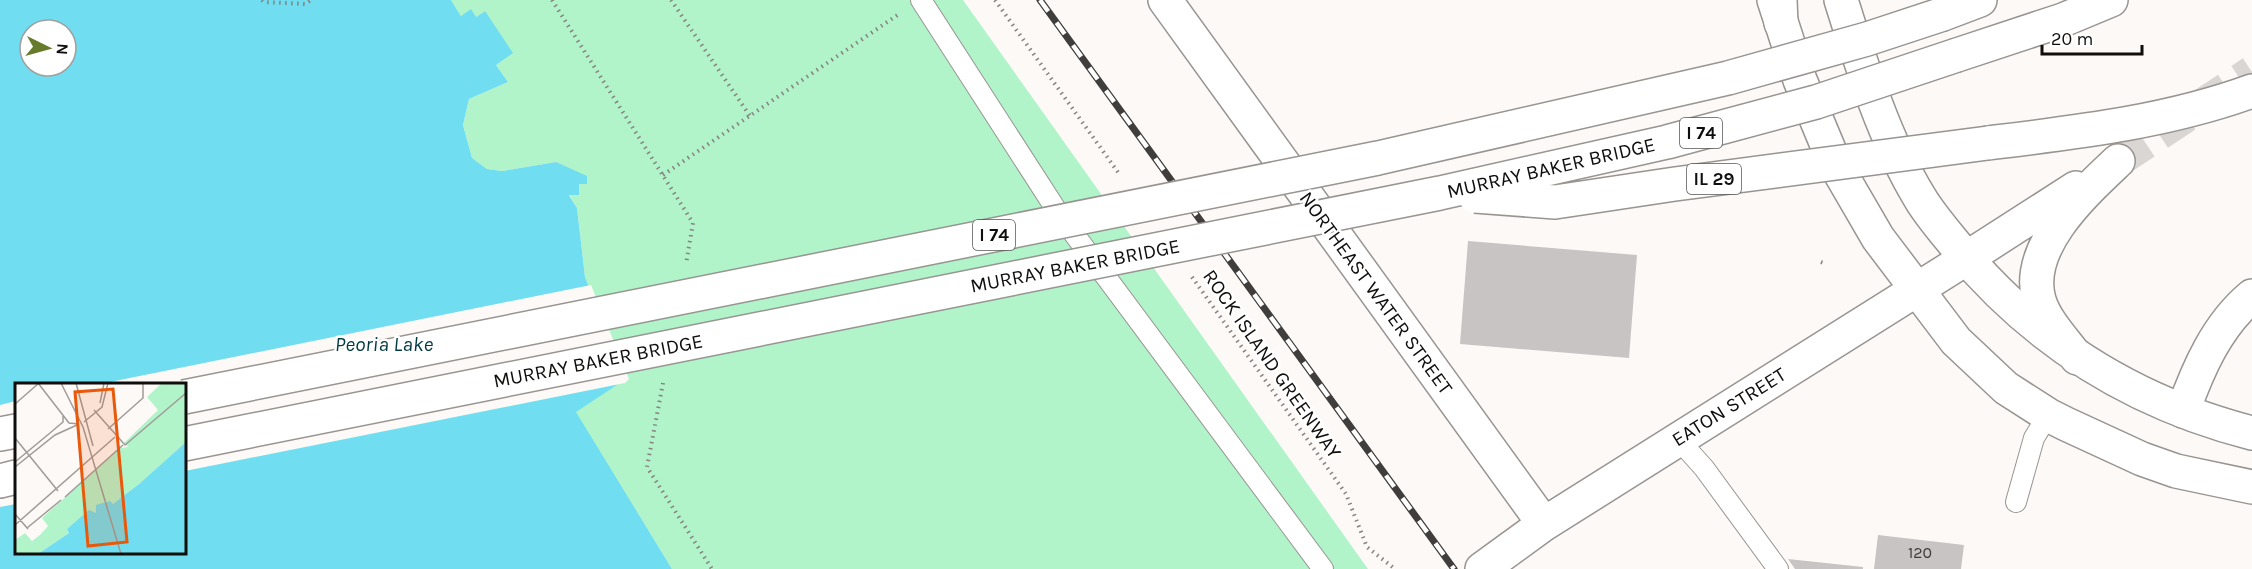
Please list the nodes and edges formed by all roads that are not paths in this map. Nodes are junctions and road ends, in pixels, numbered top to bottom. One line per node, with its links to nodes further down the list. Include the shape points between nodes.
1 (921, 0): 27 (lane, via 1057,211)
2 (1166, 0): 26 (main road, NORTHEAST WATER STREET)
3 (1841, 0): 10 (main road, via 1862,66 1904,170 1920,198)
4 (1980, 0): 6 (main road)
5 (2111, 0): 9 (main road, MURRAY BAKER BRIDGE / I 74, bridge, via 1815,102 1667,142)
6 (1940, 7): 14 (main road, I 74, bridge, via 1800,59 1378,158)
7 (1778, 8): 11 (main road, via 1800,80 1834,164 1878,238)
8 (2252, 91): 9 (main road, IL 29, bridge, via 2168,116 2096,130 1555,202)
9 (1440, 193): 21 (main road, MURRAY BAKER BRIDGE / I 74, bridge)
10 (1967, 258): 11 (main road, EATON STREET); 13 (main road, via 2000,295); 13 (main road, EATON STREET, via 2118,161 2055,229 2038,271 2039,300)
11 (1916, 291): 16 (main road, via 1956,342 1979,364 2006,388); 20 (main road, EATON STREET)
12 (2252, 296): 15 (main road, via 2227,320)
13 (2077, 358): 15 (main road)
14 (186, 397)
15 (2182, 411): 18 (main road)
16 (2048, 415): 24 (main road, via 2142,459 2176,471); 25 (lane, via 2034,438)
17 (15, 431): 19 (main road)
18 (2252, 433)
19 (0, 434)
20 (1678, 439): 26 (main road, EATON STREET); 29 (lane)
21 (186, 444)
22 (15, 477): 23 (main road)
23 (0, 481)
24 (2252, 487)
25 (2016, 502)
26 (1544, 524): 28 (main road)
27 (1323, 569)
28 (1482, 569)
29 (1778, 569)

